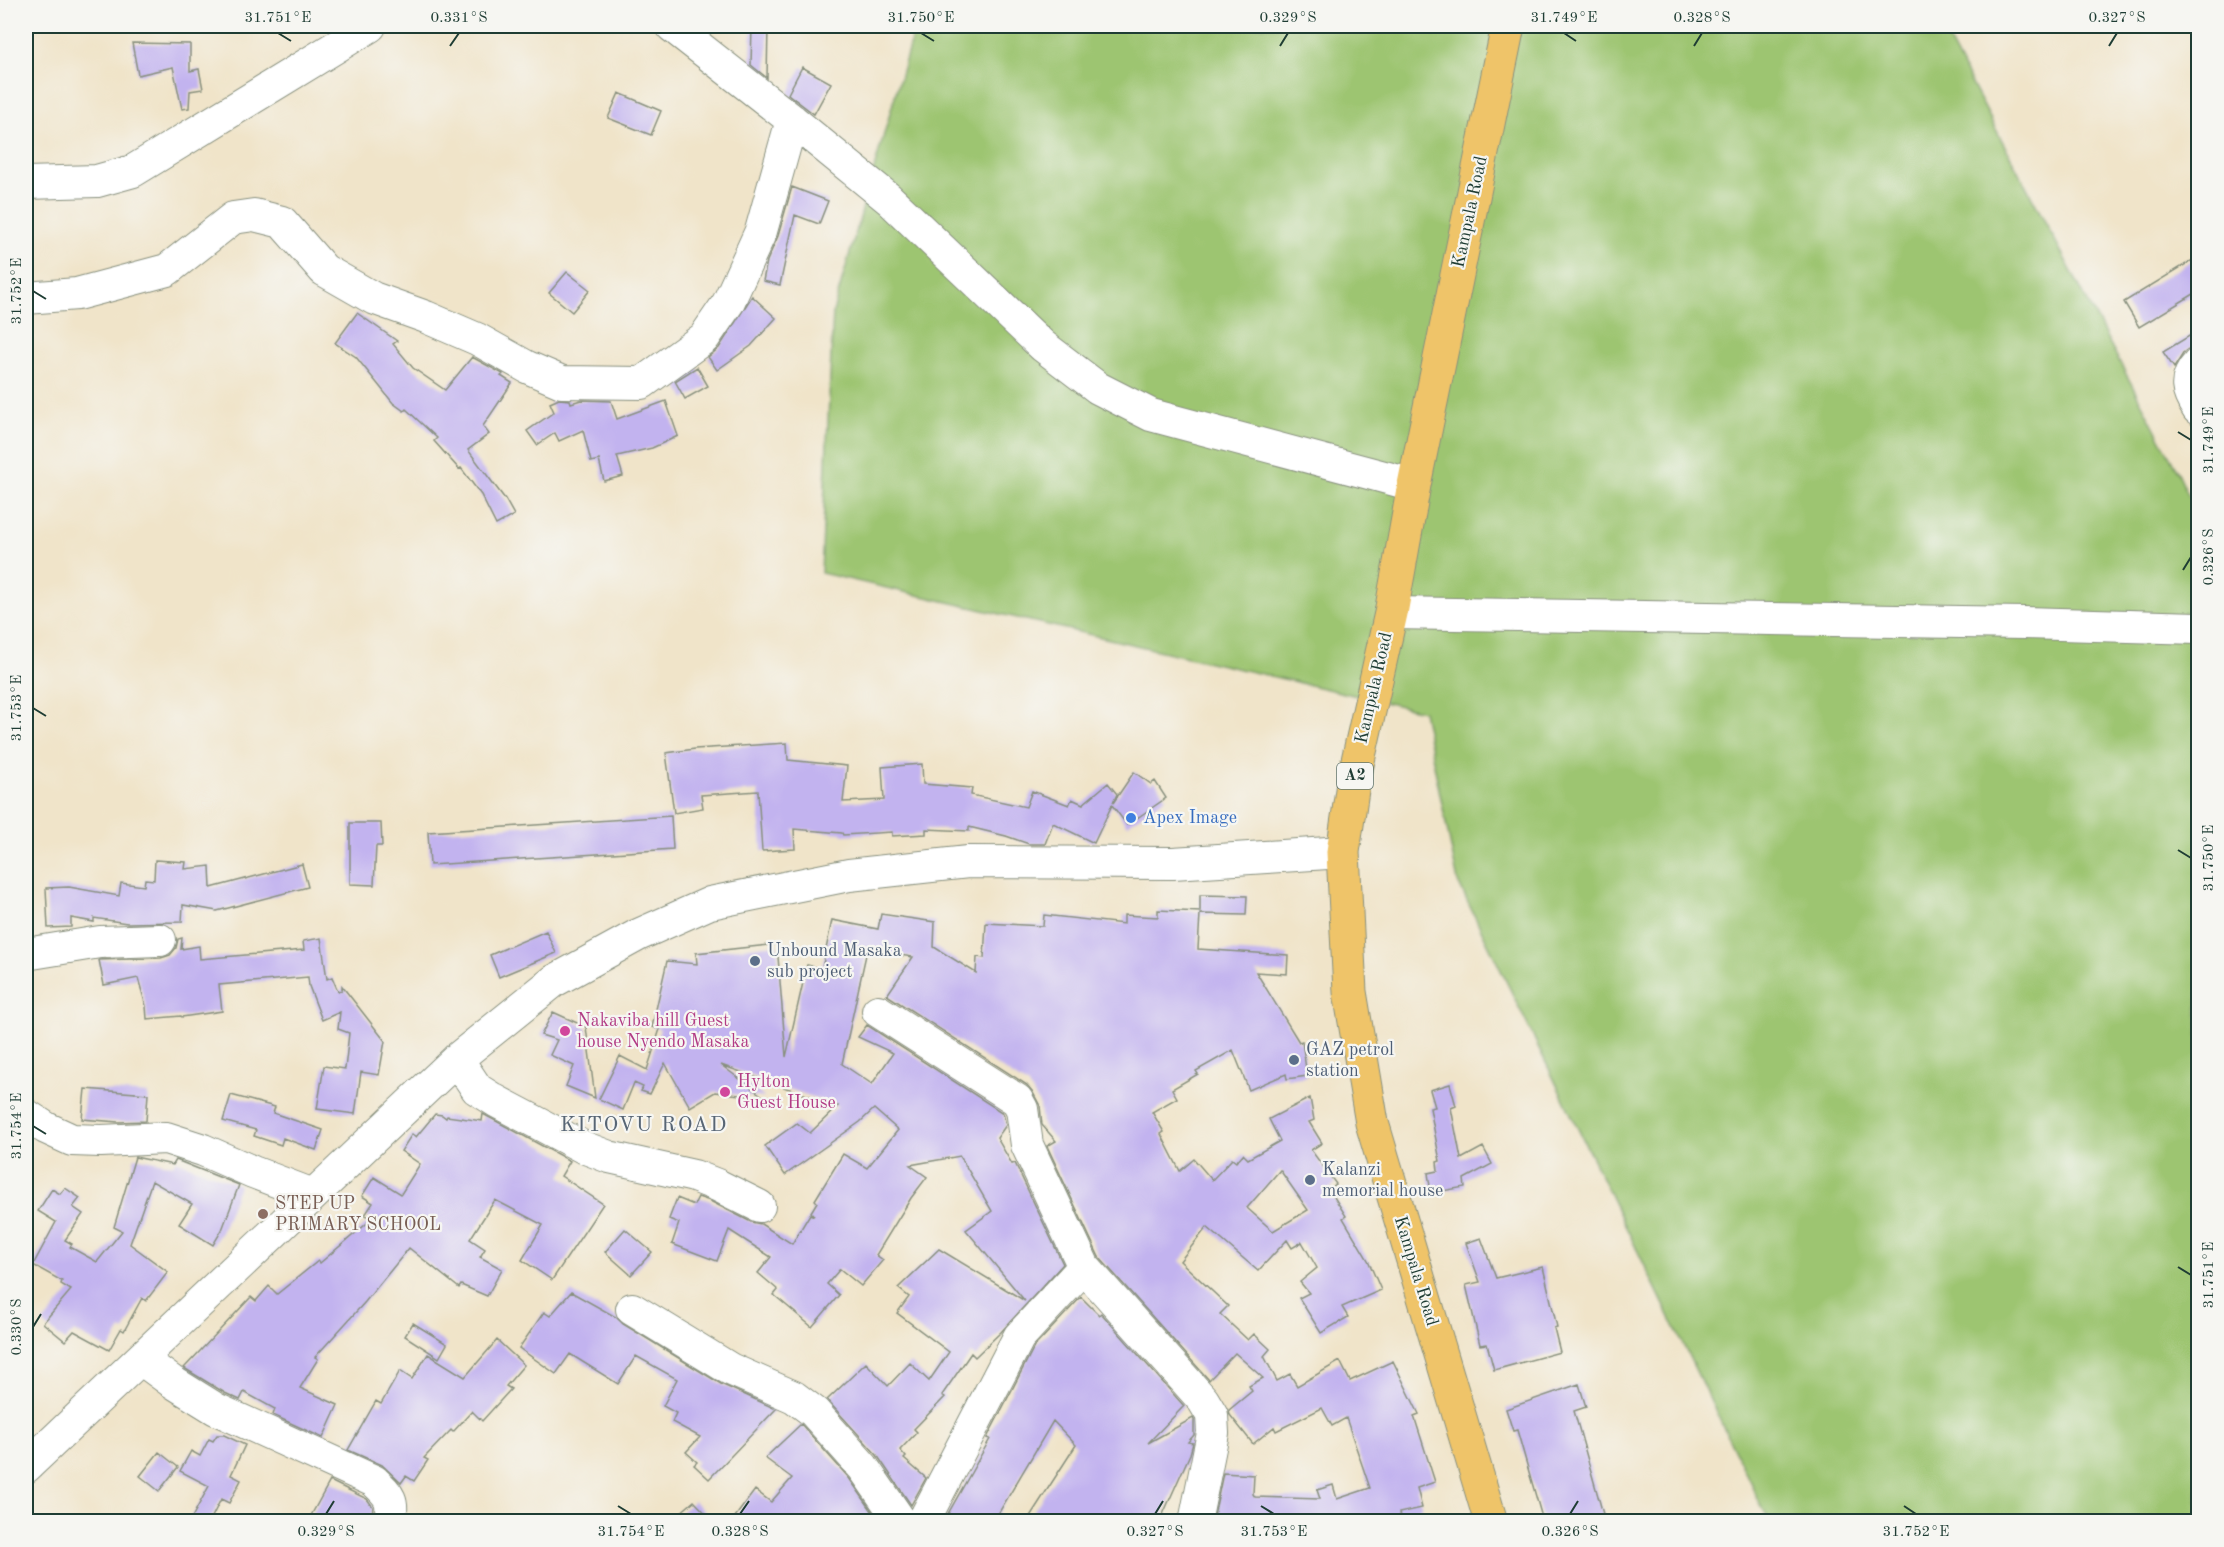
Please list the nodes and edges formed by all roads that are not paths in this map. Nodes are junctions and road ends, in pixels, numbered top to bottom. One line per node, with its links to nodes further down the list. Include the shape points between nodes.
1 (370, 26): 5 (street, via 133,171 97,181)
2 (672, 26): 4 (street)
3 (1508, 26): 9 (main road, Kampala Road / A2)
4 (792, 120): 6 (street, via 761,231 728,303 704,338 642,383 562,382 527,368 477,339 373,298 324,270 282,222 254,215 233,218 166,270 77,294); 9 (street, via 889,199 1043,346 1098,388 1151,415)
5 (26, 183)
6 (26, 298)
7 (2199, 364): 8 (street, via 2188,381 2189,395)
8 (2199, 409)
9 (1414, 485): 10 (main road, Kampala Road / A2)
10 (1391, 613): 11 (street); 12 (main road, Kampala Road / A2, via 1353,783)
11 (2199, 628)
12 (1343, 852): 16 (street, via 1173,863 968,862 849,875 710,903 638,935 554,981); 28 (main road, Kampala Road / A2, via 1350,992 1372,1123)
13 (160, 940): 14 (street, via 100,942)
14 (26, 954)
15 (878, 1011): 20 (street, via 1017,1100 1027,1145)
16 (456, 1059): 18 (street); 19 (street, via 477,1089 583,1147 609,1157 694,1176)
17 (26, 1115): 18 (street, via 72,1140 166,1138)
18 (313, 1195): 22 (street)
19 (759, 1206)
20 (1084, 1268): 26 (street, via 1019,1337); 27 (street, via 1212,1414 1213,1433)
21 (632, 1309): 25 (street, via 730,1369 794,1397 814,1412 863,1467)
22 (141, 1359): 23 (street); 24 (street, via 216,1409 375,1481 390,1496)
23 (26, 1467)
24 (389, 1521)
25 (901, 1521)
26 (923, 1521)
27 (1195, 1521)
28 (1491, 1521)

